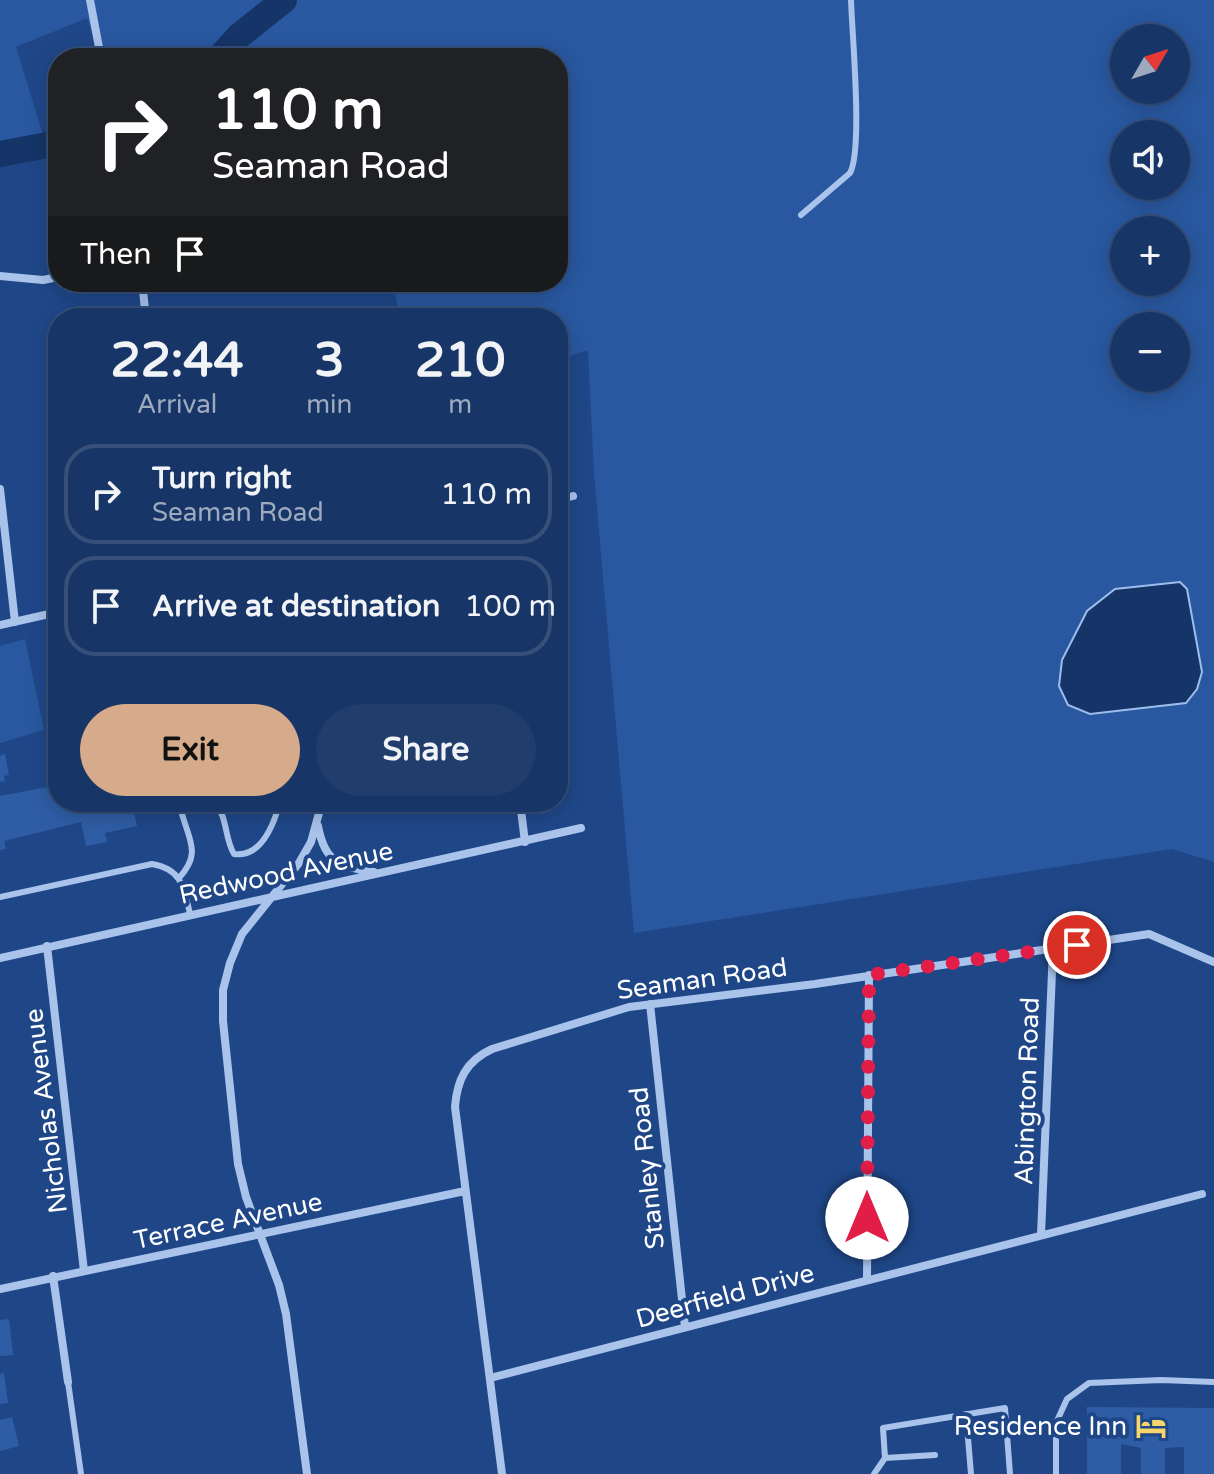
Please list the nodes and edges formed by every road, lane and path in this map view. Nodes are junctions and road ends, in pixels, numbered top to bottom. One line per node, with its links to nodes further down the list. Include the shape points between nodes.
1 (90, 0): 3 (street)
2 (851, 0): 4 (lane, via 853,166)
3 (99, 48)
4 (801, 215)
5 (0, 276): 6 (street)
6 (48, 279)
7 (0, 489): 11 (street)
8 (573, 496): 9 (street)
9 (568, 497)
10 (48, 614): 11 (street)
11 (15, 622): 12 (street)
12 (0, 625)
13 (184, 812): 22 (lane, via 193,851 192,863)
14 (221, 812): 15 (lane, via 228,845 234,854 244,855 257,848)
15 (276, 812)
16 (319, 812): 18 (street)
17 (521, 812): 20 (street)
18 (317, 821): 21 (street, via 331,859); 24 (street, via 299,863)
19 (581, 828): 20 (street, Redwood Avenue)
20 (525, 842): 21 (street, Redwood Avenue)
21 (379, 873): 24 (street, Redwood Avenue)
22 (179, 878): 23 (lane, via 152,864); 25 (lane)
23 (0, 897)
24 (268, 899): 25 (street, Redwood Avenue); 34 (street, via 242,934 223,990 238,1164)
25 (190, 914): 26 (street, Redwood Avenue)
26 (47, 946): 28 (street, Redwood Avenue); 36 (street, Nicholas Avenue)
27 (1053, 948): 29 (street, Seaman Road, via 1149,934); 30 (street, Seaman Road); 35 (street, Abington Road)
28 (0, 958)
29 (1214, 962)
30 (869, 975): 31 (street, Seaman Road); 38 (street)
31 (650, 1004): 32 (street, Seaman Road, via 492,1049 467,1067 456,1089 455,1107); 40 (street, Stanley Road)
32 (465, 1191): 34 (street, Terrace Avenue); 41 (street, Seaman Road)
33 (1202, 1194): 35 (street, Deerfield Drive)
34 (259, 1235): 36 (street, Terrace Avenue); 48 (street, via 286,1314)
35 (1041, 1235): 38 (street, Deerfield Drive)
36 (84, 1271): 37 (street, Terrace Avenue)
37 (53, 1276): 39 (street, Terrace Avenue); 42 (street)
38 (867, 1279): 40 (street, Deerfield Drive)
39 (0, 1289)
40 (685, 1327): 41 (street, Deerfield Drive)
41 (490, 1378): 49 (street, Seaman Road)
42 (68, 1382): 47 (lane)
43 (1214, 1382): 53 (lane, via 1089,1383 1067,1399 1056,1423)
44 (966, 1414): 46 (lane, via 883,1428); 51 (lane); 52 (lane, via 1005,1408)
45 (935, 1455): 46 (lane)
46 (885, 1458): 50 (lane)
47 (81, 1474)
48 (307, 1474)
49 (502, 1474)
50 (874, 1474)
51 (971, 1474)
52 (1010, 1474)
53 (1056, 1474)

